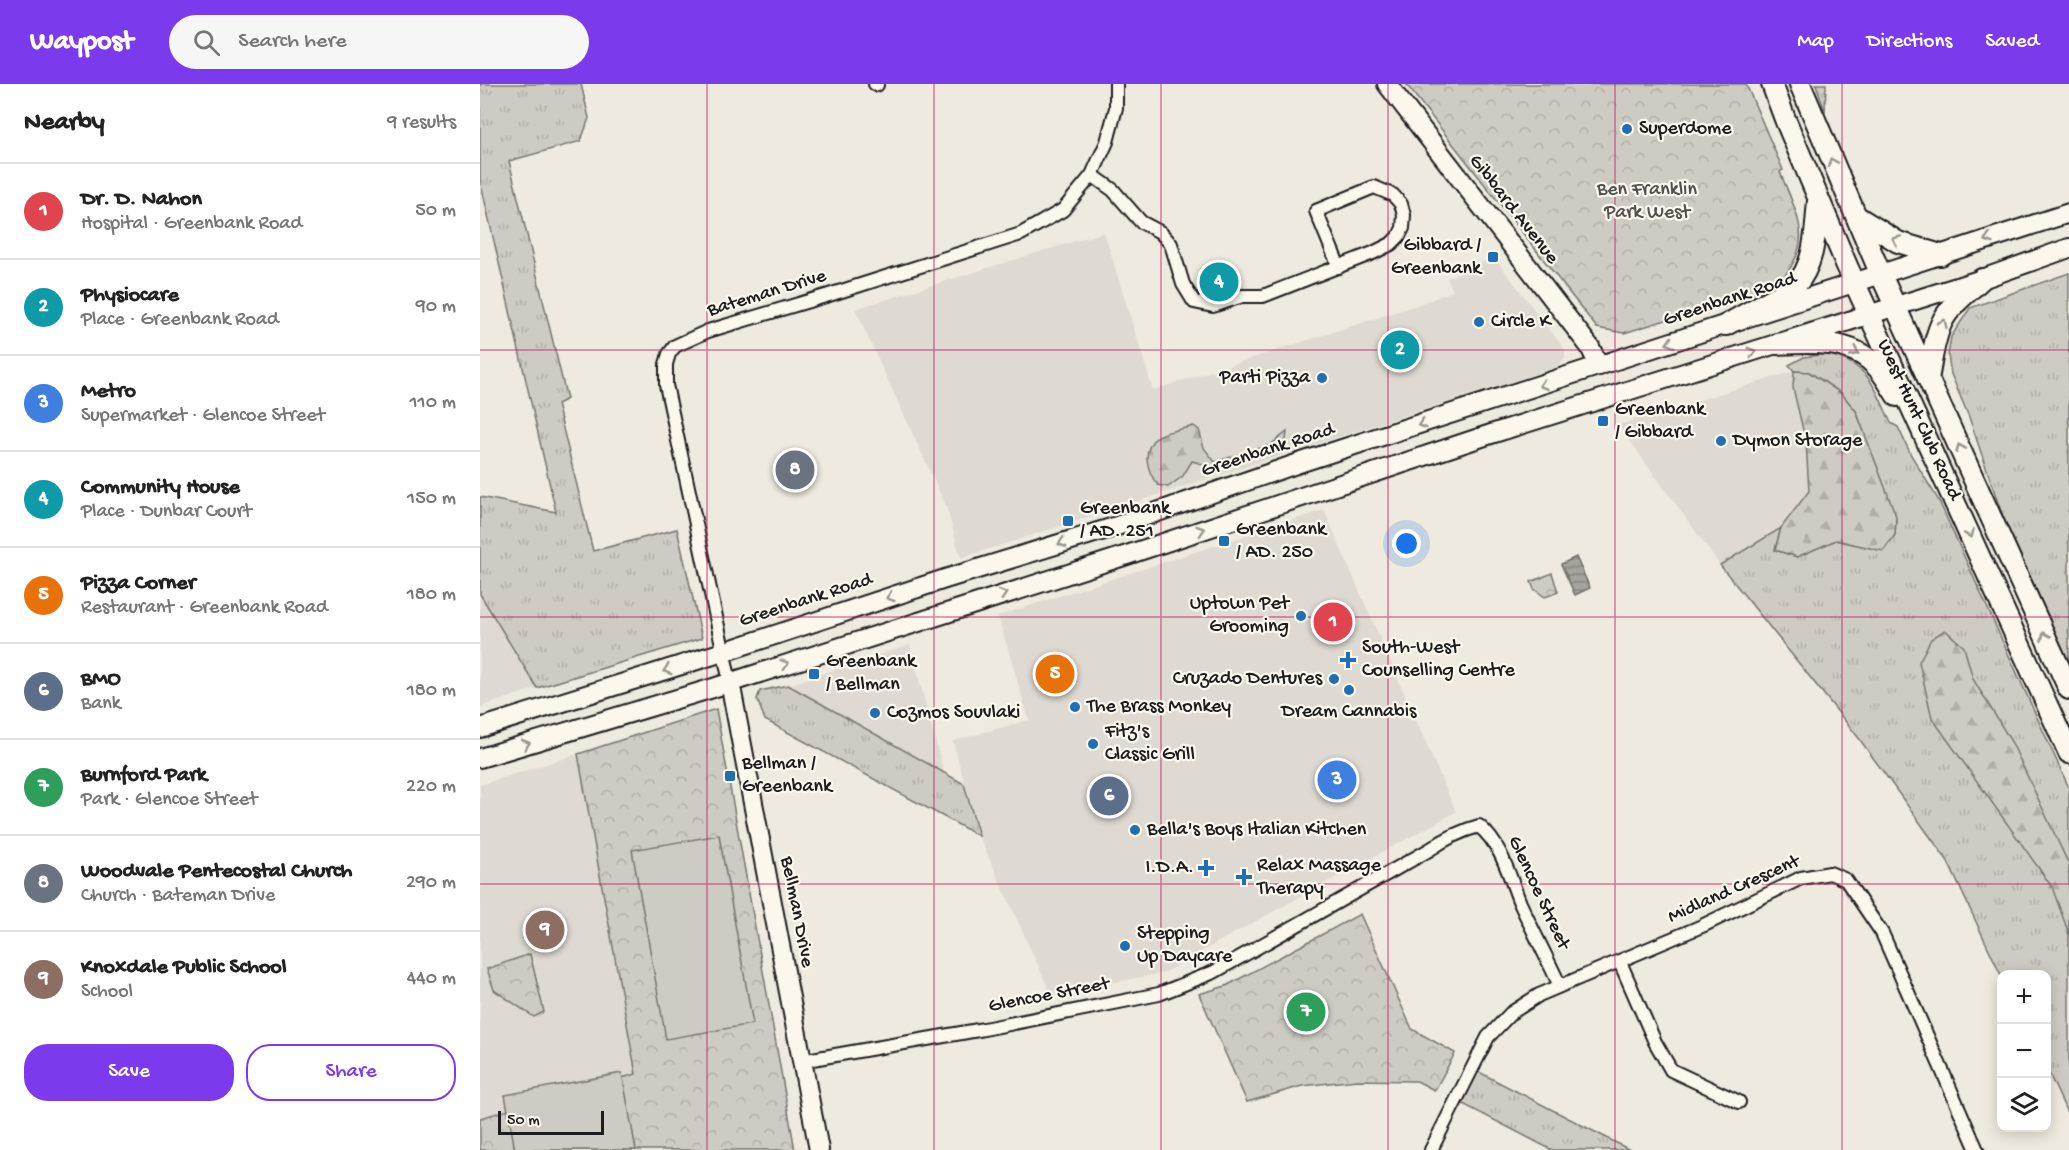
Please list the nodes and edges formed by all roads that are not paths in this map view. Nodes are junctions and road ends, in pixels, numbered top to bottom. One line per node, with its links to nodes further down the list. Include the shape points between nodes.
1 (1116, 84): 5 (street, Bateman Drive, via 1116,108)
2 (1387, 84): 19 (main road, Gibbard Avenue, via 1590,347)
3 (1772, 84): 6 (main road, West Hunt Club Road)
4 (1800, 84): 8 (main road, West Hunt Club Road, one-way to 4)
5 (1092, 175): 11 (street, via 1113,190 1141,222 1160,232 1171,244 1183,284 1194,302 1213,306 1242,296 1263,296); 24 (street, Bateman Drive, via 1063,210 1021,234 708,331 675,345 666,364 666,385)
6 (1818, 201): 14 (main road, West Hunt Club Road); 17 (main road, via 1812,255 1802,278 1795,286)
7 (2069, 213): 10 (main road, Greenbank Road, one-way to 10)
8 (1856, 216): 10 (main road, one-way to 8, via 1898,242); 12 (main road, West Hunt Club Road)
9 (2069, 248): 13 (main road)
10 (1941, 255): 12 (main road, Greenbank Road)
11 (1339, 267): 11 (street, via 1382,249 1399,236 1404,215 1393,195 1374,187 1316,211)
12 (1881, 274): 14 (main road, Greenbank Road); 15 (main road, West Hunt Club Road)
13 (1982, 279): 15 (main road); 20 (main road, one-way to 13, via 1943,321)
14 (1855, 283): 16 (main road, West Hunt Club Road); 17 (main road, Greenbank Road)
15 (1896, 306): 16 (main road); 20 (main road, West Hunt Club Road)
16 (1870, 315): 18 (main road); 23 (main road, West Hunt Club Road)
17 (1726, 325): 19 (main road, Greenbank Road, one-way to 19)
18 (1777, 344): 22 (main road, one-way to 18); 23 (main road, one-way to 23, via 1817,342 1851,348 1864,355 1876,365)
19 (1599, 366): 21 (main road, Greenbank Road, one-way to 21)
20 (1929, 379): 26 (main road, West Hunt Club Road, one-way to 20)
21 (1478, 406): 22 (main road); 24 (main road, Greenbank Road, one-way to 24, via 1114,528)
22 (1491, 434): 25 (main road, one-way to 22)
23 (1928, 442): 28 (main road, West Hunt Club Road, one-way to 28)
24 (723, 652): 25 (street, Bateman Drive); 27 (main road, Greenbank Road, one-way to 27)
25 (730, 682): 29 (main road, one-way to 25); 32 (main road, Bellman Drive)
26 (2069, 689)
27 (480, 728)
28 (2069, 753)
29 (480, 758)
30 (1620, 962): 31 (street, Midland Crescent); 33 (street, via 1671,1070); 36 (street, Midland Crescent, via 1801,878 1830,873 1846,880 1882,933)
31 (1560, 986): 32 (street, Glencoe Street, via 1499,851 1479,826 1445,839 1214,972 1159,994); 35 (street, Midland Crescent, via 1511,1013 1488,1037)
32 (801, 1061): 34 (main road, Bellman Drive)
33 (1739, 1102)
34 (819, 1150)
35 (1431, 1150)
36 (1977, 1150)

